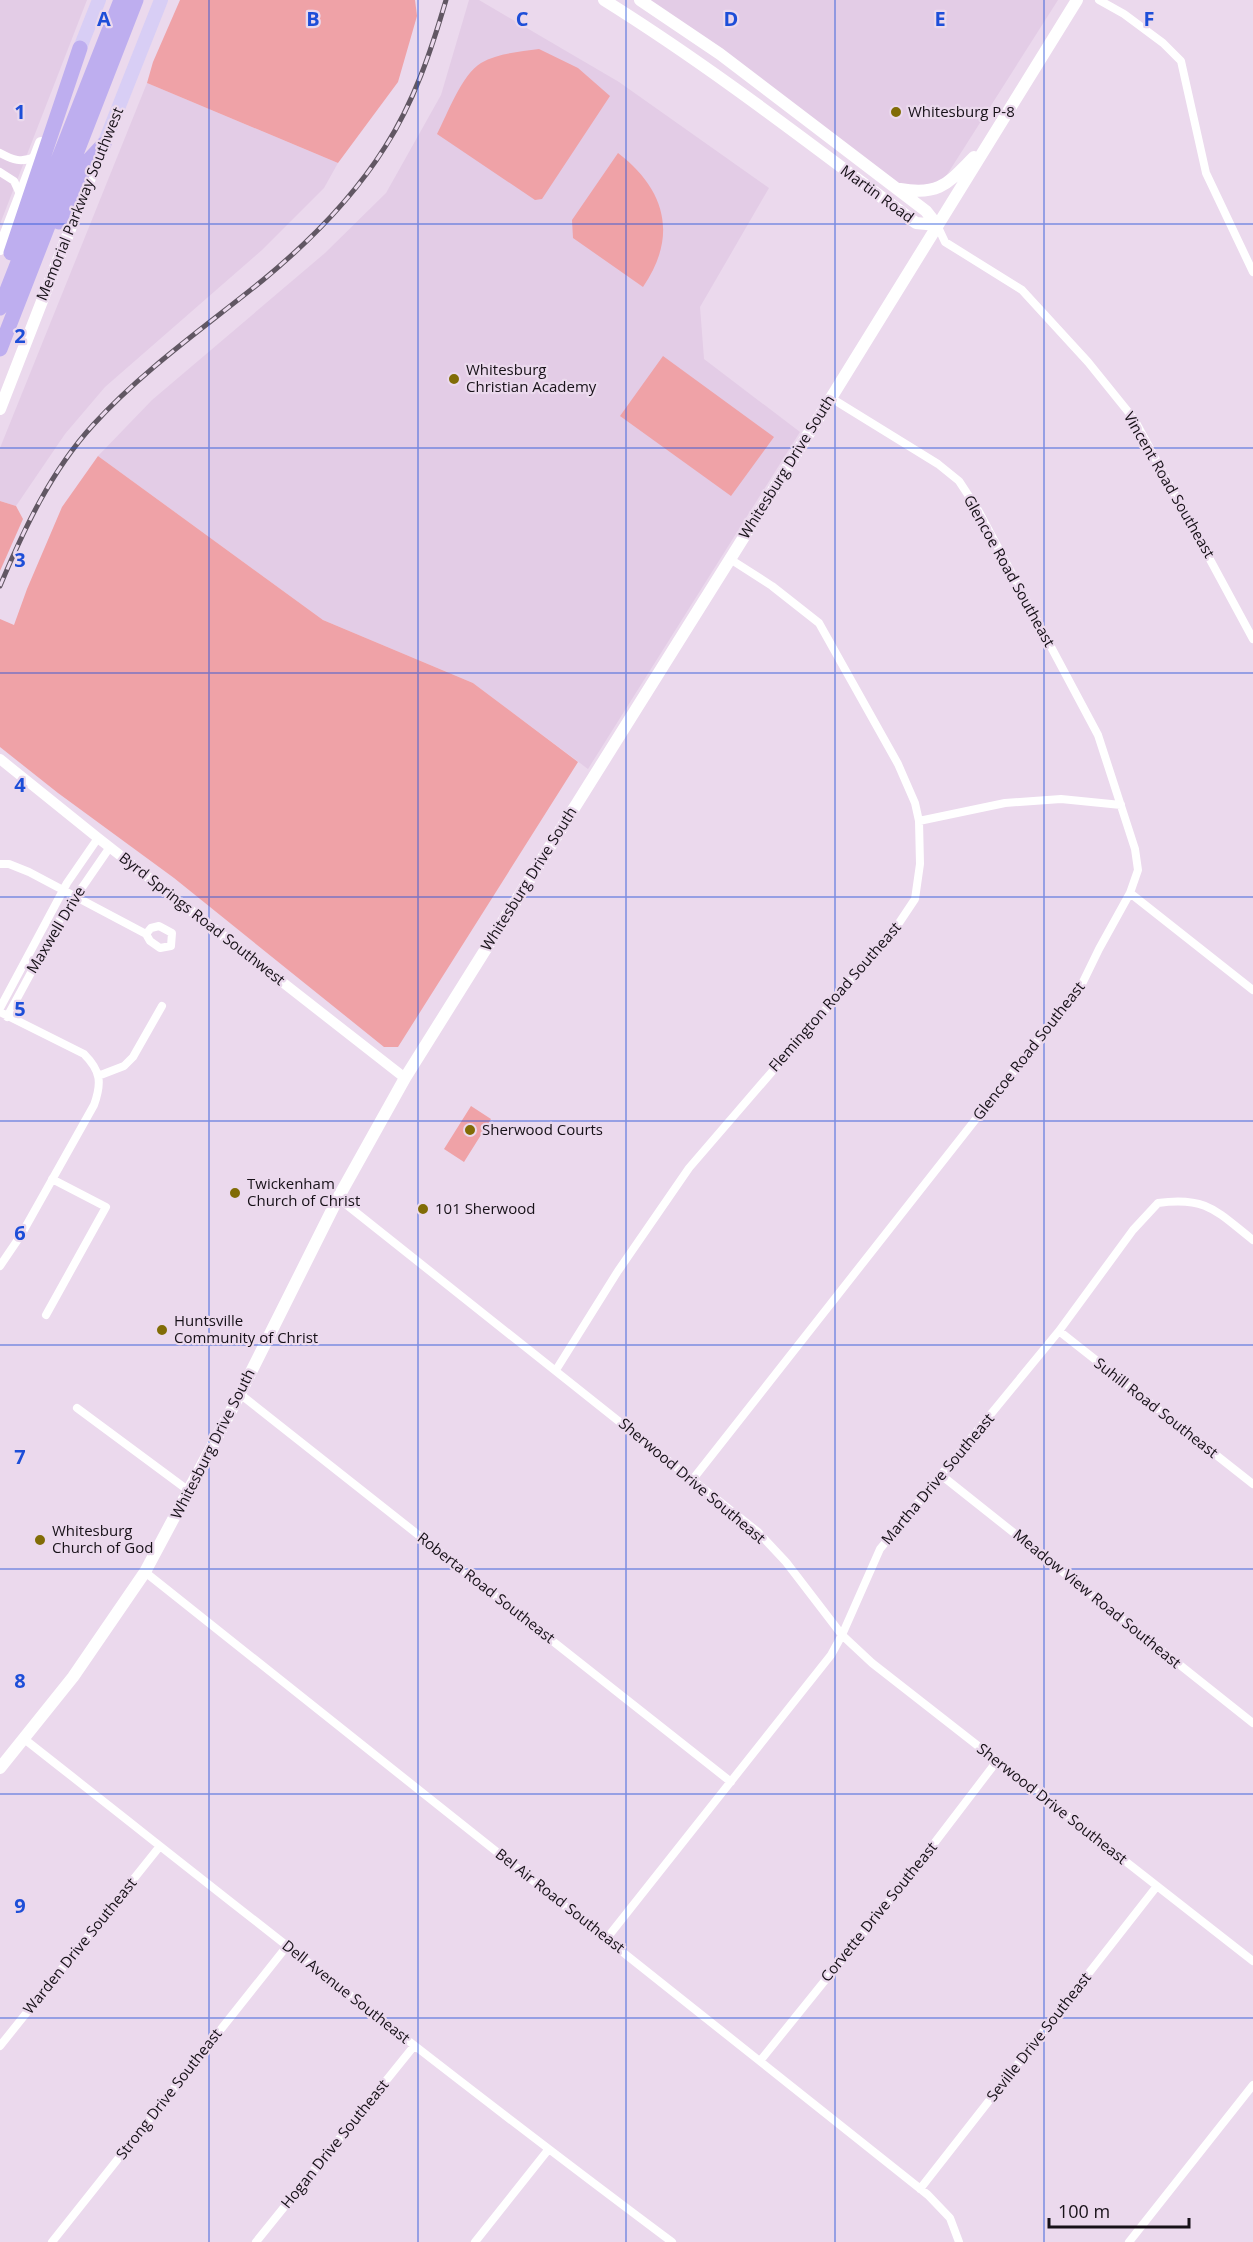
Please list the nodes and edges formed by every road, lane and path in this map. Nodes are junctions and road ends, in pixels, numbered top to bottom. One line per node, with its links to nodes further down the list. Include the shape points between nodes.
1 (99, 0): 9 (main road)
2 (121, 0): 21 (highway, Memorial Parkway Southwest)
3 (136, 0): 21 (highway, Memorial Parkway Southwest)
4 (161, 0): 11 (main road, Memorial Parkway Southwest)
5 (604, 0): 17 (main road, Martin Road, via 720,77 916,223)
6 (640, 0): 15 (main road, Martin Road, via 720,54)
7 (1077, 0): 10 (main road, Whitesburg Drive South)
8 (1099, 0): 19 (street, via 1148,31 1181,61 1206,173)
9 (80, 48): 13 (main road); 20 (highway, via 2,281)
10 (990, 141): 15 (main road, via 949,182 928,191); 17 (main road, Whitesburg Drive South)
11 (104, 144): 21 (highway, via 90,160 30,292); 24 (main road, Memorial Parkway Southwest)
12 (0, 153): 13 (street, via 25,162)
13 (36, 157): 16 (main road)
14 (0, 172): 16 (street, via 14,181)
15 (897, 189): 17 (main road, Martin Road, via 926,211)
16 (21, 196): 18 (main road)
17 (937, 225): 23 (main road, Whitesburg Drive South); 26 (street, Vincent Road Southeast, via 945,243 1022,290 1134,419)
18 (0, 249)
19 (1253, 272)
20 (0, 303)
21 (7, 310): 22 (highway, Memorial Parkway Southwest)
22 (0, 349)
23 (831, 398): 25 (main road, Whitesburg Drive South); 28 (street, Glencoe Road Southeast, via 959,481 1098,735)
24 (0, 409)
25 (730, 559): 29 (street, Flemington Road Southeast, via 819,623 898,764); 41 (main road, Whitesburg Drive South)
26 (1253, 639)
27 (0, 759): 30 (street, Byrd Springs Road Southwest)
28 (1121, 805): 29 (street, via 1061,799 1005,803); 34 (street, Glencoe Road Southeast, via 1138,870)
29 (919, 821): 48 (street, Flemington Road Southeast, via 921,864 915,899 895,929 690,1168 618,1271)
30 (98, 838): 31 (street, Byrd Springs Road Southwest); 33 (street)
31 (110, 847): 35 (street, Maxwell Drive); 41 (street, Byrd Springs Road Southwest)
32 (0, 864): 33 (street, via 29,872)
33 (63, 890): 35 (street); 39 (street)
34 (1130, 893): 37 (street); 52 (street, Glencoe Road Southeast, via 1082,984)
35 (75, 897): 36 (street); 39 (street, Maxwell Drive)
36 (146, 934)
37 (1253, 989)
38 (162, 1006): 40 (street, via 134,1057 124,1066)
39 (2, 1012): 40 (street, via 84,1054 95,1065)
40 (98, 1076): 42 (street, via 100,1089 94,1105)
41 (405, 1078): 43 (main road, Whitesburg Drive South)
42 (52, 1179): 45 (street); 46 (street, via 106,1207)
43 (339, 1198): 48 (street, Sherwood Drive Southeast); 49 (main road, Whitesburg Drive South)
44 (1253, 1240): 47 (street, Martha Drive Southeast, via 1207,1204 1179,1200 1158,1203 1133,1230)
45 (0, 1266)
46 (46, 1315)
47 (1059, 1331): 51 (street, Martha Drive Southeast); 53 (street, Suhill Road Southeast)
48 (556, 1370): 52 (street, Sherwood Drive Southeast)
49 (240, 1394): 54 (main road, Whitesburg Drive South); 61 (street, Roberta Road Southeast)
50 (77, 1408): 54 (street)
51 (941, 1475): 56 (street, Martha Drive Southeast, via 880,1549); 57 (street, Meadow View Road Southeast)
52 (693, 1479): 56 (street, Sherwood Drive Southeast, via 758,1532)
53 (1253, 1484)
54 (189, 1491): 55 (main road, Whitesburg Drive South)
55 (145, 1572): 58 (main road, Whitesburg Drive South, via 73,1677); 64 (street, Bel Air Road Southeast)
56 (842, 1635): 59 (street, Sherwood Drive Southeast); 61 (street, Martha Drive Southeast, via 831,1655)
57 (1253, 1723)
58 (23, 1738): 60 (main road, Whitesburg Drive South); 62 (street, Dell Avenue Southeast)
59 (997, 1761): 63 (street, Sherwood Drive Southeast); 69 (street, Corvette Drive Southeast)
60 (0, 1767)
61 (731, 1782): 64 (street, Martha Drive Southeast)
62 (160, 1846): 65 (street, Dell Avenue Southeast); 67 (street, Warden Drive Southeast)
63 (1157, 1886): 66 (street, Sherwood Drive Southeast); 72 (street, Seville Drive Southeast)
64 (607, 1938): 69 (street, Bel Air Road Southeast)
65 (287, 1946): 68 (street, Dell Avenue Southeast); 73 (street, Strong Drive Southeast)
66 (1253, 1961)
67 (0, 2046)
68 (414, 2046): 71 (street, Dell Avenue Southeast); 74 (street, Hogan Drive Southeast)
69 (760, 2061): 72 (street, Bel Air Road Southeast)
70 (1253, 2085): 78 (street)
71 (548, 2150): 75 (street); 76 (street, Dell Avenue Southeast)
72 (920, 2189): 77 (street, Bel Air Road Southeast, via 950,2218)
73 (52, 2242)
74 (256, 2242)
75 (475, 2242)
76 (672, 2242)
77 (959, 2242)
78 (1129, 2242)

